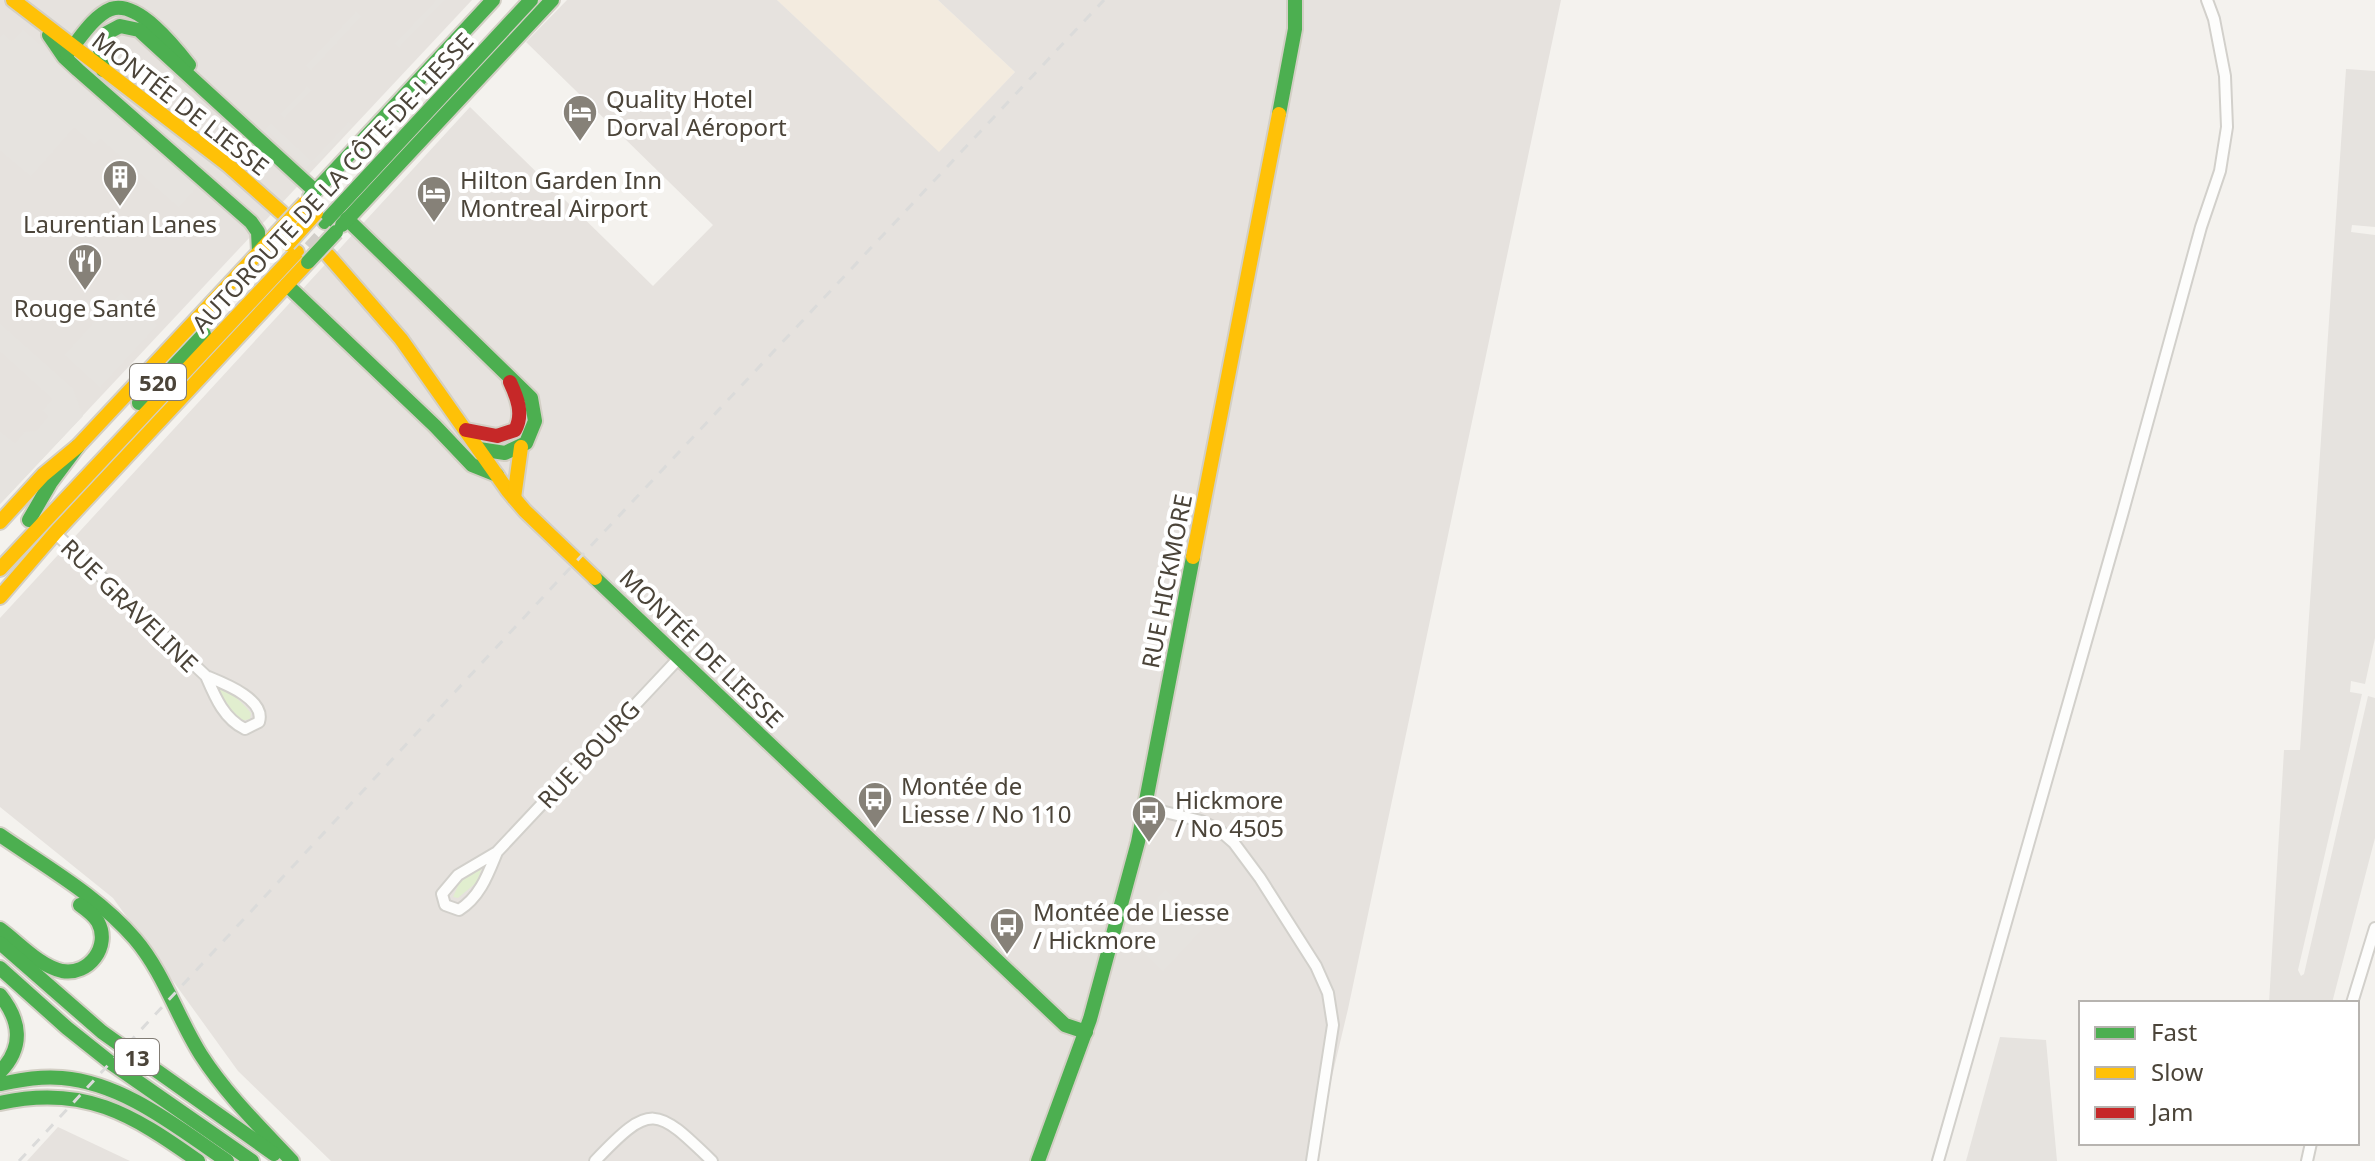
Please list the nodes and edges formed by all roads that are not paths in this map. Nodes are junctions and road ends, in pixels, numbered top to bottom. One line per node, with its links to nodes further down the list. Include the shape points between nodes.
1 (13, 0): 8 (main road, MONTÉE DE LIESSE)
2 (493, 0): 11 (main road)
3 (514, 0): 13 (main road, AUTOROUTE DE LA CÔTE-DE-LIESSE / 520)
4 (531, 0): 13 (main road, AUTOROUTE DE LA CÔTE-DE-LIESSE / 520)
5 (552, 0): 14 (main road)
6 (1295, 0): 34 (main road, RUE HICKMORE, via 1295,29)
7 (2207, 0): 57 (street, via 2225,76 2227,127 2220,171)
8 (68, 52): 9 (main road, MONTÉE DE LIESSE); 10 (main road, via 109,10 132,7 170,41); 16 (main road, via 251,222 258,232)
9 (103, 70): 10 (main road, via 102,38 113,28 129,26); 12 (main road, MONTÉE DE LIESSE)
10 (217, 99): 11 (main road)
11 (315, 191): 13 (main road)
12 (282, 213)
13 (320, 217): 14 (main road); 15 (main road, AUTOROUTE DE LA CÔTE-DE-LIESSE / 520); 15 (main road, bridge)
14 (347, 219): 19 (main road)
15 (292, 248): 16 (main road); 18 (main road); 26 (main road, AUTOROUTE DE LA CÔTE-DE-LIESSE / 520); 30 (main road, AUTOROUTE DE LA CÔTE-DE-LIESSE / 520)
16 (259, 252): 21 (main road)
17 (328, 255): 20 (main road, MONTÉE DE LIESSE, via 389,323)
18 (287, 285): 24 (main road, via 475,468); 28 (main road)
19 (508, 378): 20 (main road, via 519,403 516,427 501,436); 22 (main road, via 527,392 535,409 533,431)
20 (466, 430): 23 (main road, MONTÉE DE LIESSE)
21 (78, 446): 26 (main road); 27 (main road)
22 (521, 447): 23 (main road, via 505,453); 25 (main road)
23 (479, 449): 24 (main road, MONTÉE DE LIESSE)
24 (497, 475): 25 (main road, MONTÉE DE LIESSE)
25 (514, 498): 32 (main road, MONTÉE DE LIESSE)
26 (29, 520): 29 (main road, AUTOROUTE DE LA CÔTE-DE-LIESSE / 520)
27 (0, 522)
28 (55, 533): 31 (main road); 33 (street, RUE GRAVELINE)
29 (0, 551)
30 (0, 569)
31 (0, 597)
32 (680, 657): 37 (street, RUE BOURG); 44 (main road, MONTÉE DE LIESSE, via 1065,1025)
33 (206, 676): 33 (street, RUE GRAVELINE, via 219,705 236,723 248,729 259,722 259,709 241,693)
34 (1145, 807): 44 (main road, RUE HICKMORE); 56 (street, via 1191,817 1226,836 1260,878 1320,974 1333,1025)
35 (0, 835): 52 (main road, via 134,937 166,983 206,1063)
36 (0, 848): 39 (main road, via 93,915 102,930 102,944 88,966 64,971)
37 (497, 852): 37 (street, RUE BOURG, via 452,880 442,894 445,905 459,910 466,905 483,884)
38 (2375, 928): 43 (street)
39 (0, 929)
40 (0, 943): 51 (main road, 13, via 101,1031)
41 (0, 968): 50 (main road, 13, via 111,1063)
42 (0, 995): 45 (main road, via 19,1032 16,1051)
43 (2353, 1001)
44 (1086, 1032): 55 (main road, RUE HICKMORE)
45 (0, 1072)
46 (0, 1084): 49 (main road, via 45,1075 97,1083)
47 (0, 1103): 48 (main road, via 47,1094 93,1101)
48 (198, 1161)
49 (227, 1161)
50 (252, 1161)
51 (283, 1161)
52 (292, 1161)
53 (595, 1161): 54 (street, via 628,1127 651,1118 671,1124)
54 (712, 1161)
55 (1038, 1161)
56 (1312, 1161)
57 (1938, 1161)

